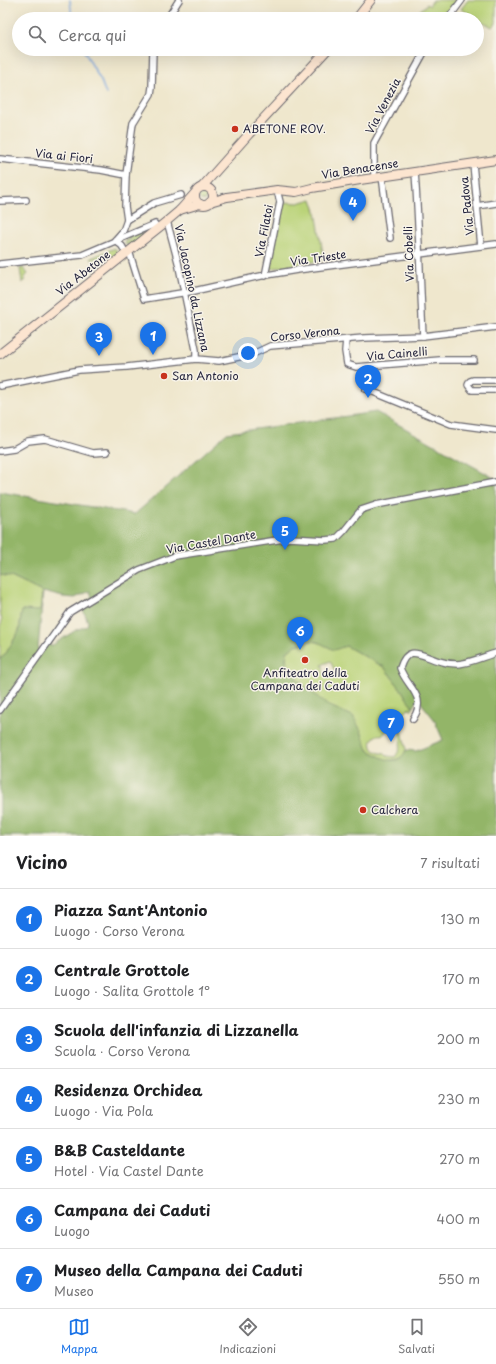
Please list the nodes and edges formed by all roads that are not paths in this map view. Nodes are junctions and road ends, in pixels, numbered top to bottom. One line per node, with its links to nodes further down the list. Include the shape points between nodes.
1 (179, 0): 4 (street)
2 (462, 0): 6 (street)
3 (370, 1): 5 (main road)
4 (171, 12)
5 (361, 12)
6 (453, 12)
7 (153, 56): 15 (street, via 151,94 133,123)
8 (322, 56): 13 (main road)
9 (422, 56): 16 (street, Via Venezia, via 374,143)
10 (0, 159): 15 (street, Via ai Fiori)
11 (496, 160): 12 (main road, Via Benacense)
12 (473, 164): 14 (main road, Via Benacense); 28 (street, Via Padova)
13 (215, 172): 17 (main road); 19 (main road)
14 (415, 172): 16 (main road, Via Benacense); 38 (street, Via Cobelli)
15 (126, 175): 30 (street)
16 (378, 177): 18 (main road, Via Benacense, via 296,192); 33 (street, Via Venezia)
17 (202, 187): 19 (main road); 20 (main road)
18 (277, 190): 22 (main road, Via Benacense); 40 (street, Via Filatoi, via 280,202)
19 (212, 192): 22 (main road, Via Benacense); 25 (main road)
20 (195, 193): 27 (main road, via 195,198); 29 (main road, Via Abetone)
21 (181, 196): 30 (street, via 154,203)
22 (227, 197): 25 (main road, Via Benacense)
23 (0, 200): 24 (street)
24 (26, 200)
25 (210, 202): 27 (main road)
26 (496, 203): 28 (street)
27 (200, 204): 29 (main road)
28 (477, 206): 36 (street, Via Padova)
29 (180, 210): 31 (main road, Via Abetone)
30 (127, 220): 34 (street, via 123,231)
31 (167, 221): 37 (main road, Via Abetone); 41 (street, Via Jacopino da Lizzana)
32 (155, 224): 34 (street)
33 (390, 238)
34 (115, 240): 37 (street); 39 (street, via 82,255)
35 (496, 244): 36 (street, Via Trieste)
36 (481, 246): 38 (street, Via Trieste)
37 (128, 252): 41 (street, Via Trieste, via 144,299); 45 (main road, Via Abetone)
38 (420, 254): 40 (street, Via Trieste); 43 (street, Via Cobelli)
39 (0, 264)
40 (265, 276): 41 (street, Via Trieste)
41 (184, 292): 46 (street, Via Jacopino da Lizzana)
42 (496, 327): 43 (street, Corso Verona)
43 (423, 336): 44 (street, Corso Verona)
44 (346, 340): 46 (street, Corso Verona, via 270,346 253,354 219,361); 47 (street, Via Cainelli, via 347,364 356,367 440,360)
45 (0, 354)
46 (196, 359): 49 (street, Corso Verona, via 79,370)
47 (474, 360)
48 (496, 380): 51 (street, via 473,380 468,385 472,390)
49 (0, 386)
50 (366, 389): 52 (street, via 451,424)
51 (496, 390)
52 (496, 430)
53 (0, 451): 54 (street, via 14,449 28,441 45,439 93,453)
54 (107, 452)
55 (496, 482): 57 (street, Via Castel Dante, via 361,510 336,539 290,538 175,556 139,570 70,612)
56 (496, 653): 58 (street, via 459,664 439,662 418,653 411,652 405,656 400,668 418,698 418,711)
57 (0, 710)
58 (413, 719)

